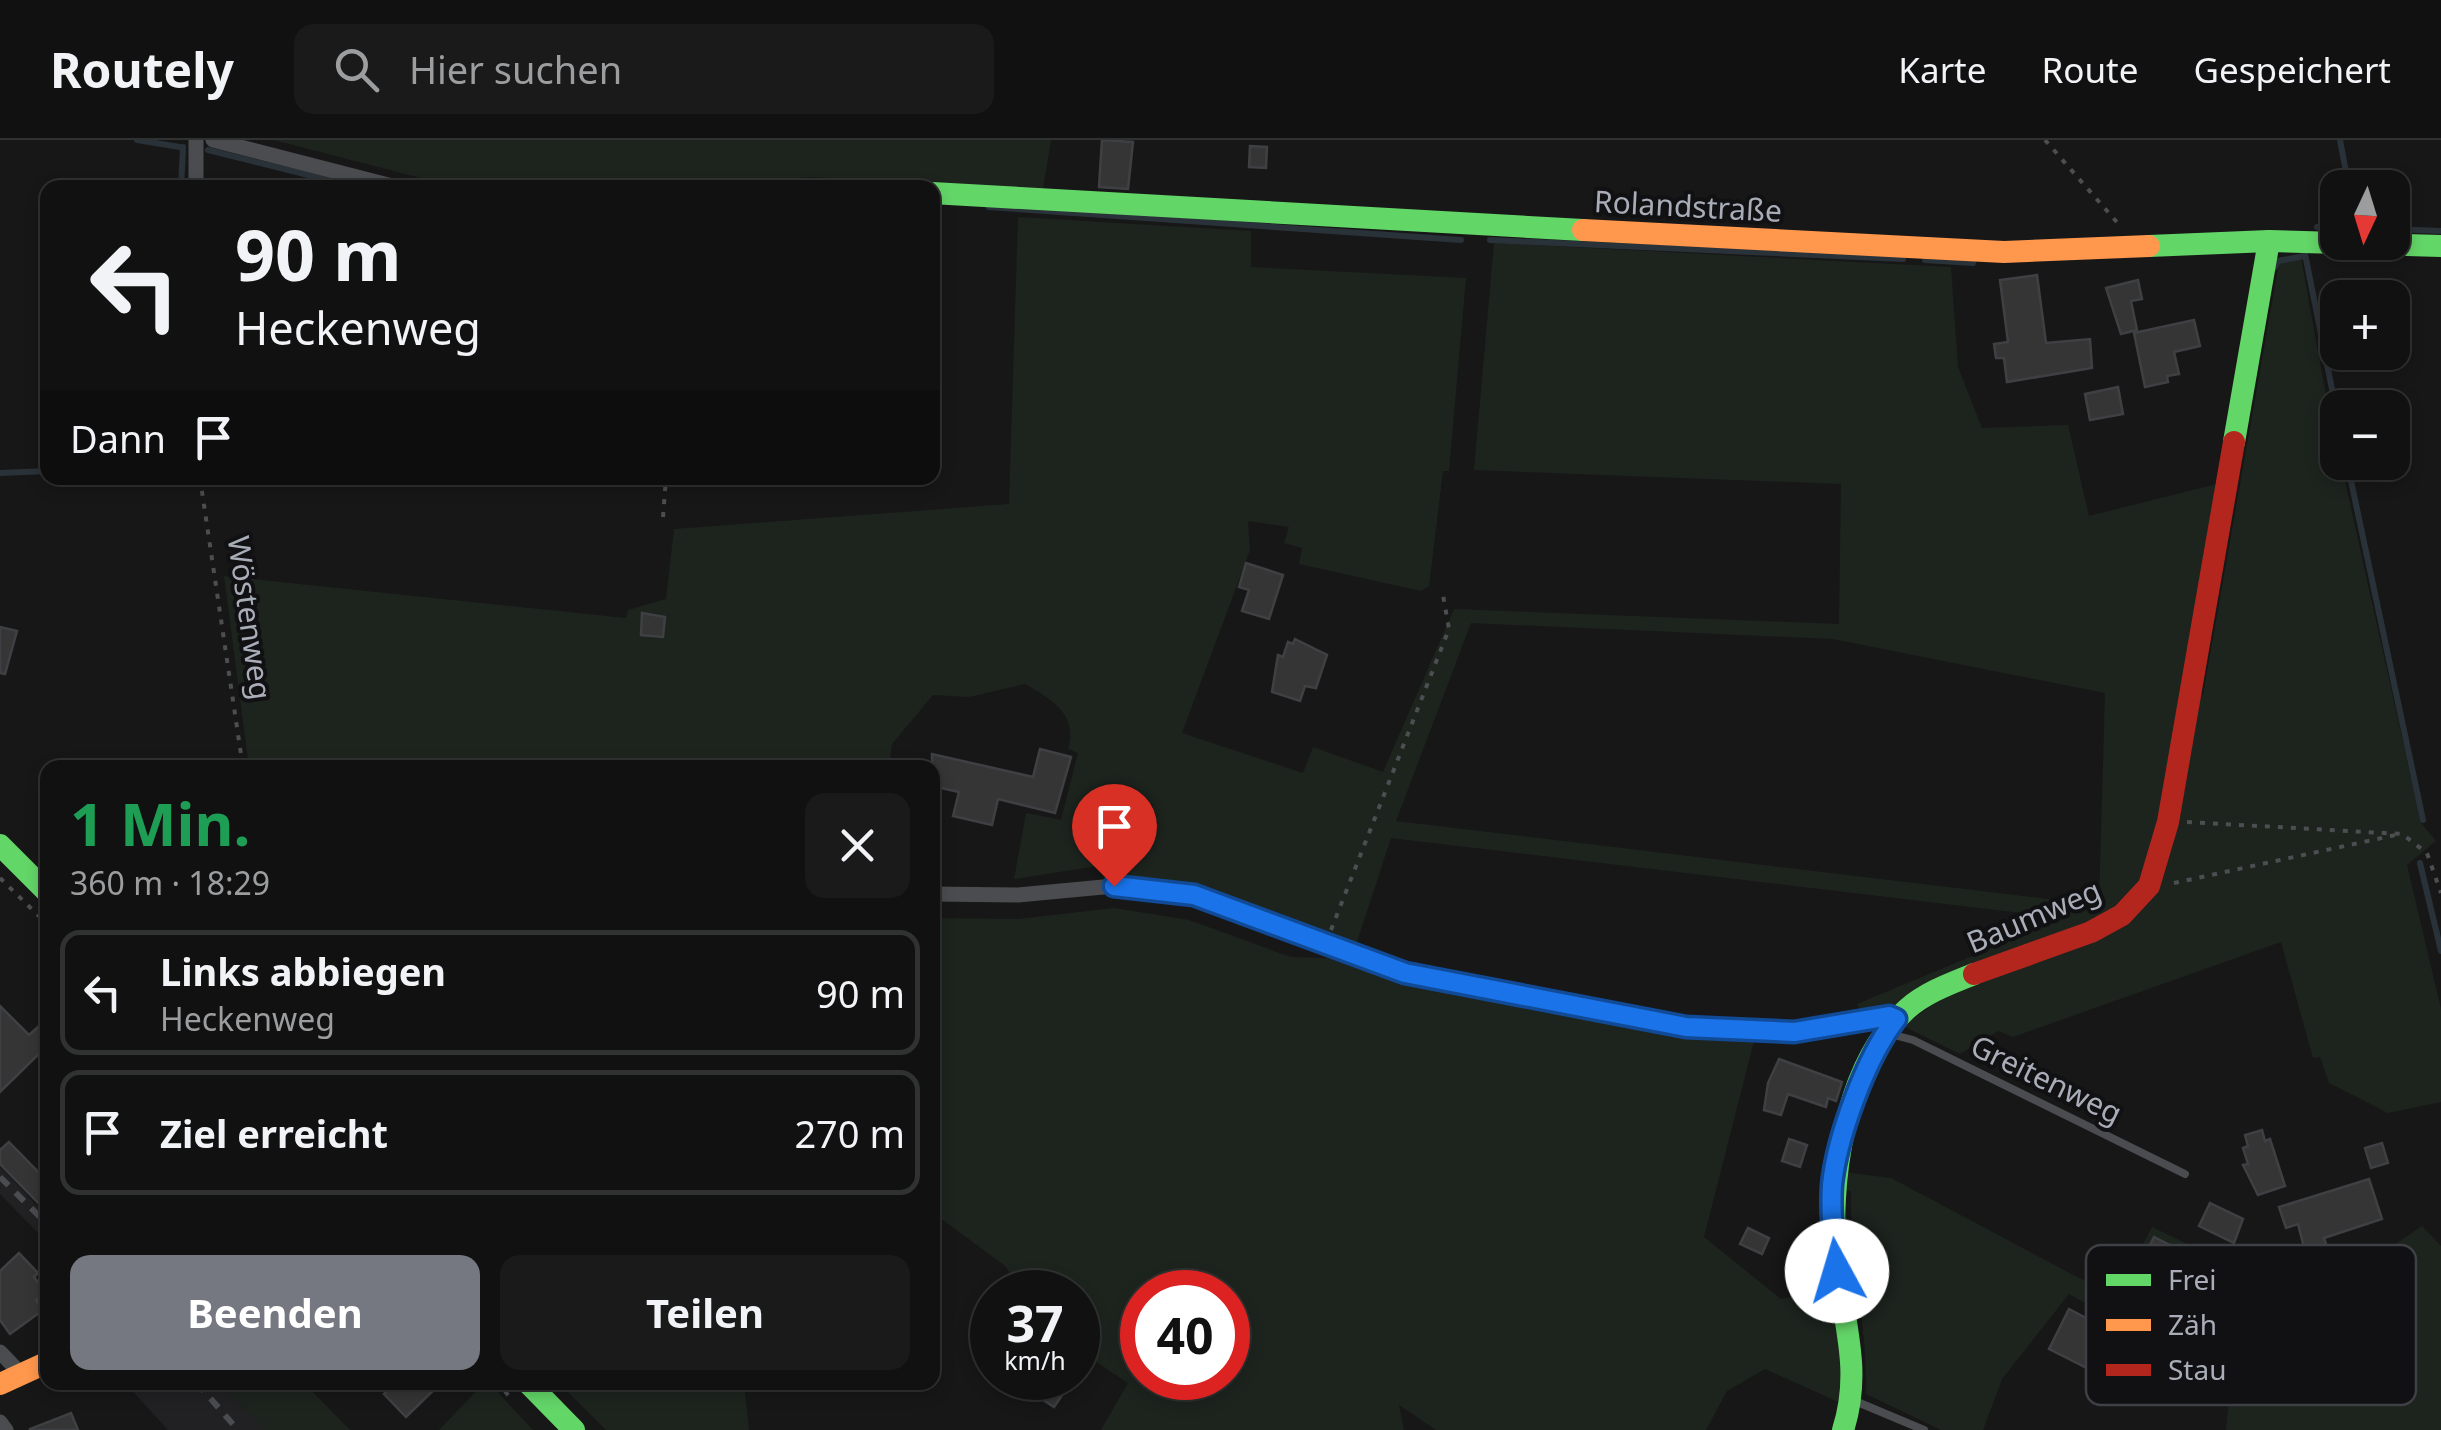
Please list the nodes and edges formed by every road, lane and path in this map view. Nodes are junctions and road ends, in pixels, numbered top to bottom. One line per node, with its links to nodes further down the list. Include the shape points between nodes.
1 (196, 140): 4 (street)
2 (213, 140): 5 (street)
3 (2046, 140): 9 (path)
4 (196, 180)
5 (369, 180)
6 (940, 193): 9 (street, Rolandstraße, via 1916,249)
7 (2269, 241): 8 (street, Rolandstraße); 9 (street, Rolandstraße); 15 (street)
8 (2441, 246)
9 (2138, 247)
10 (201, 485): 14 (path, Wöstenweg)
11 (666, 485): 12 (path)
12 (664, 517)
13 (1443, 594): 24 (path, via 1449,629)
14 (242, 760)
15 (2168, 822): 16 (path); 19 (street)
16 (2402, 834): 19 (path, via 2162,885); 21 (path, via 2428,853)
17 (0, 845): 20 (street)
18 (0, 878): 23 (path)
19 (2150, 882): 25 (street, Baumweg, via 2144,895 2099,926 1929,994)
20 (40, 885)
21 (2441, 893)
22 (940, 894): 24 (street, via 1114,886 1194,895)
23 (40, 917)
24 (1326, 944): 25 (street, via 1405,973 1686,1027 1794,1032 1889,1016)
25 (1891, 1026): 26 (lane, Greitenweg); 31 (street, via 1849,1116 1832,1184 1837,1271 1856,1358)
26 (2185, 1174)
27 (0, 1352): 29 (street)
28 (40, 1366): 29 (street)
29 (11, 1379)
30 (535, 1390): 34 (street)
31 (1855, 1401): 35 (street); 36 (lane)
32 (0, 1422): 33 (street)
33 (6, 1430)
34 (574, 1430)
35 (1844, 1430)
36 (1924, 1430)

